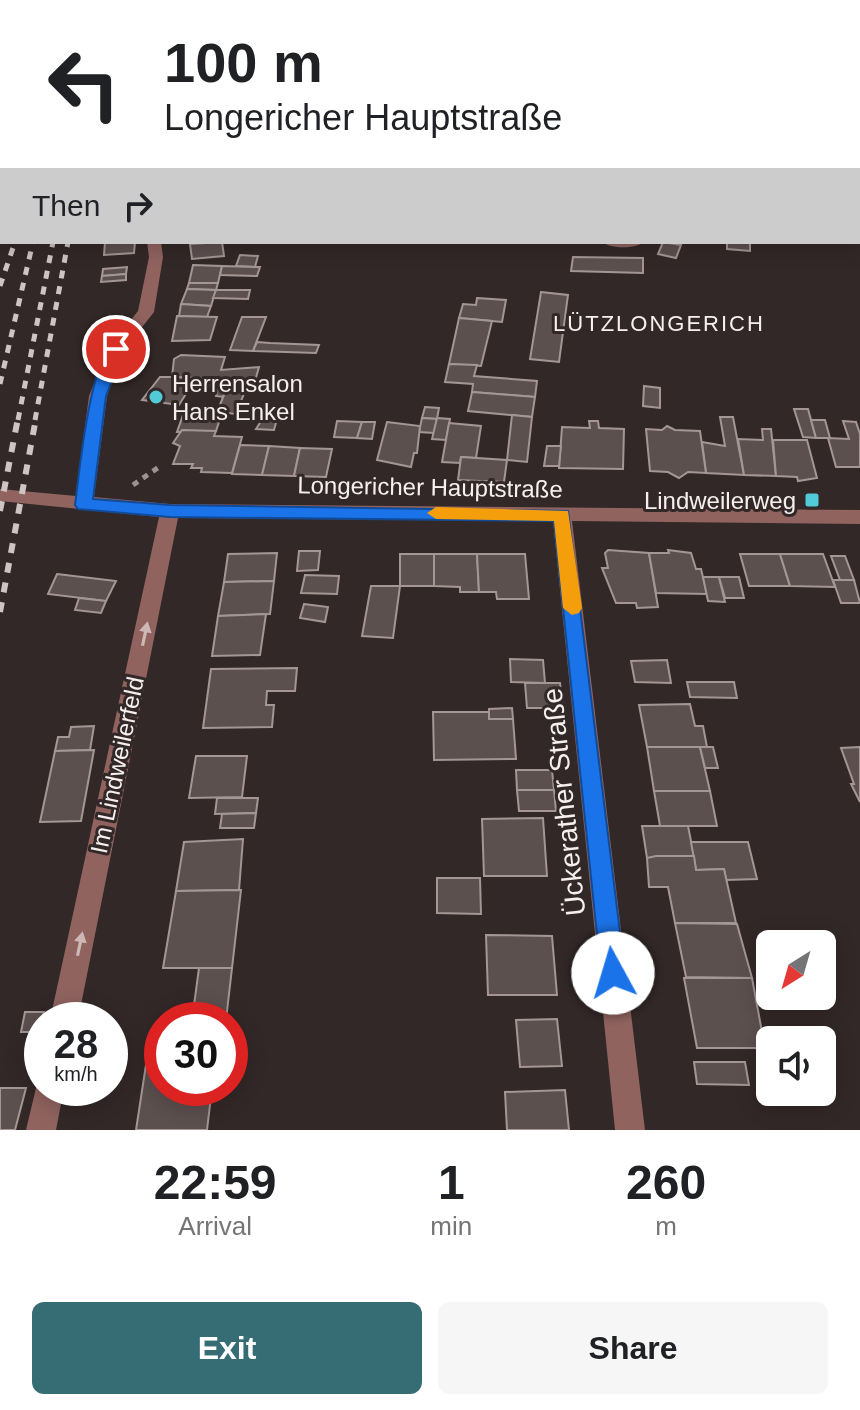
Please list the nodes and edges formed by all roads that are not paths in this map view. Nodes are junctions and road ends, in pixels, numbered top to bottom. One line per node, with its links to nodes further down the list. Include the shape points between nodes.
1 (154, 244): 3 (street, via 146,312 116,349 98,396)
2 (0, 495): 3 (street, Longericher Hauptstraße)
3 (84, 505): 4 (street, Longericher Hauptstraße)
4 (170, 511): 5 (street, Longericher Hauptstraße); 7 (street, Im Lindweilerfeld, one-way to 4)
5 (562, 515): 6 (street, Longericher Hauptstraße); 10 (street, Ückerather Straße)
6 (860, 517)
7 (68, 1002)
8 (46, 1106): 9 (street)
9 (41, 1130)
10 (630, 1130)

